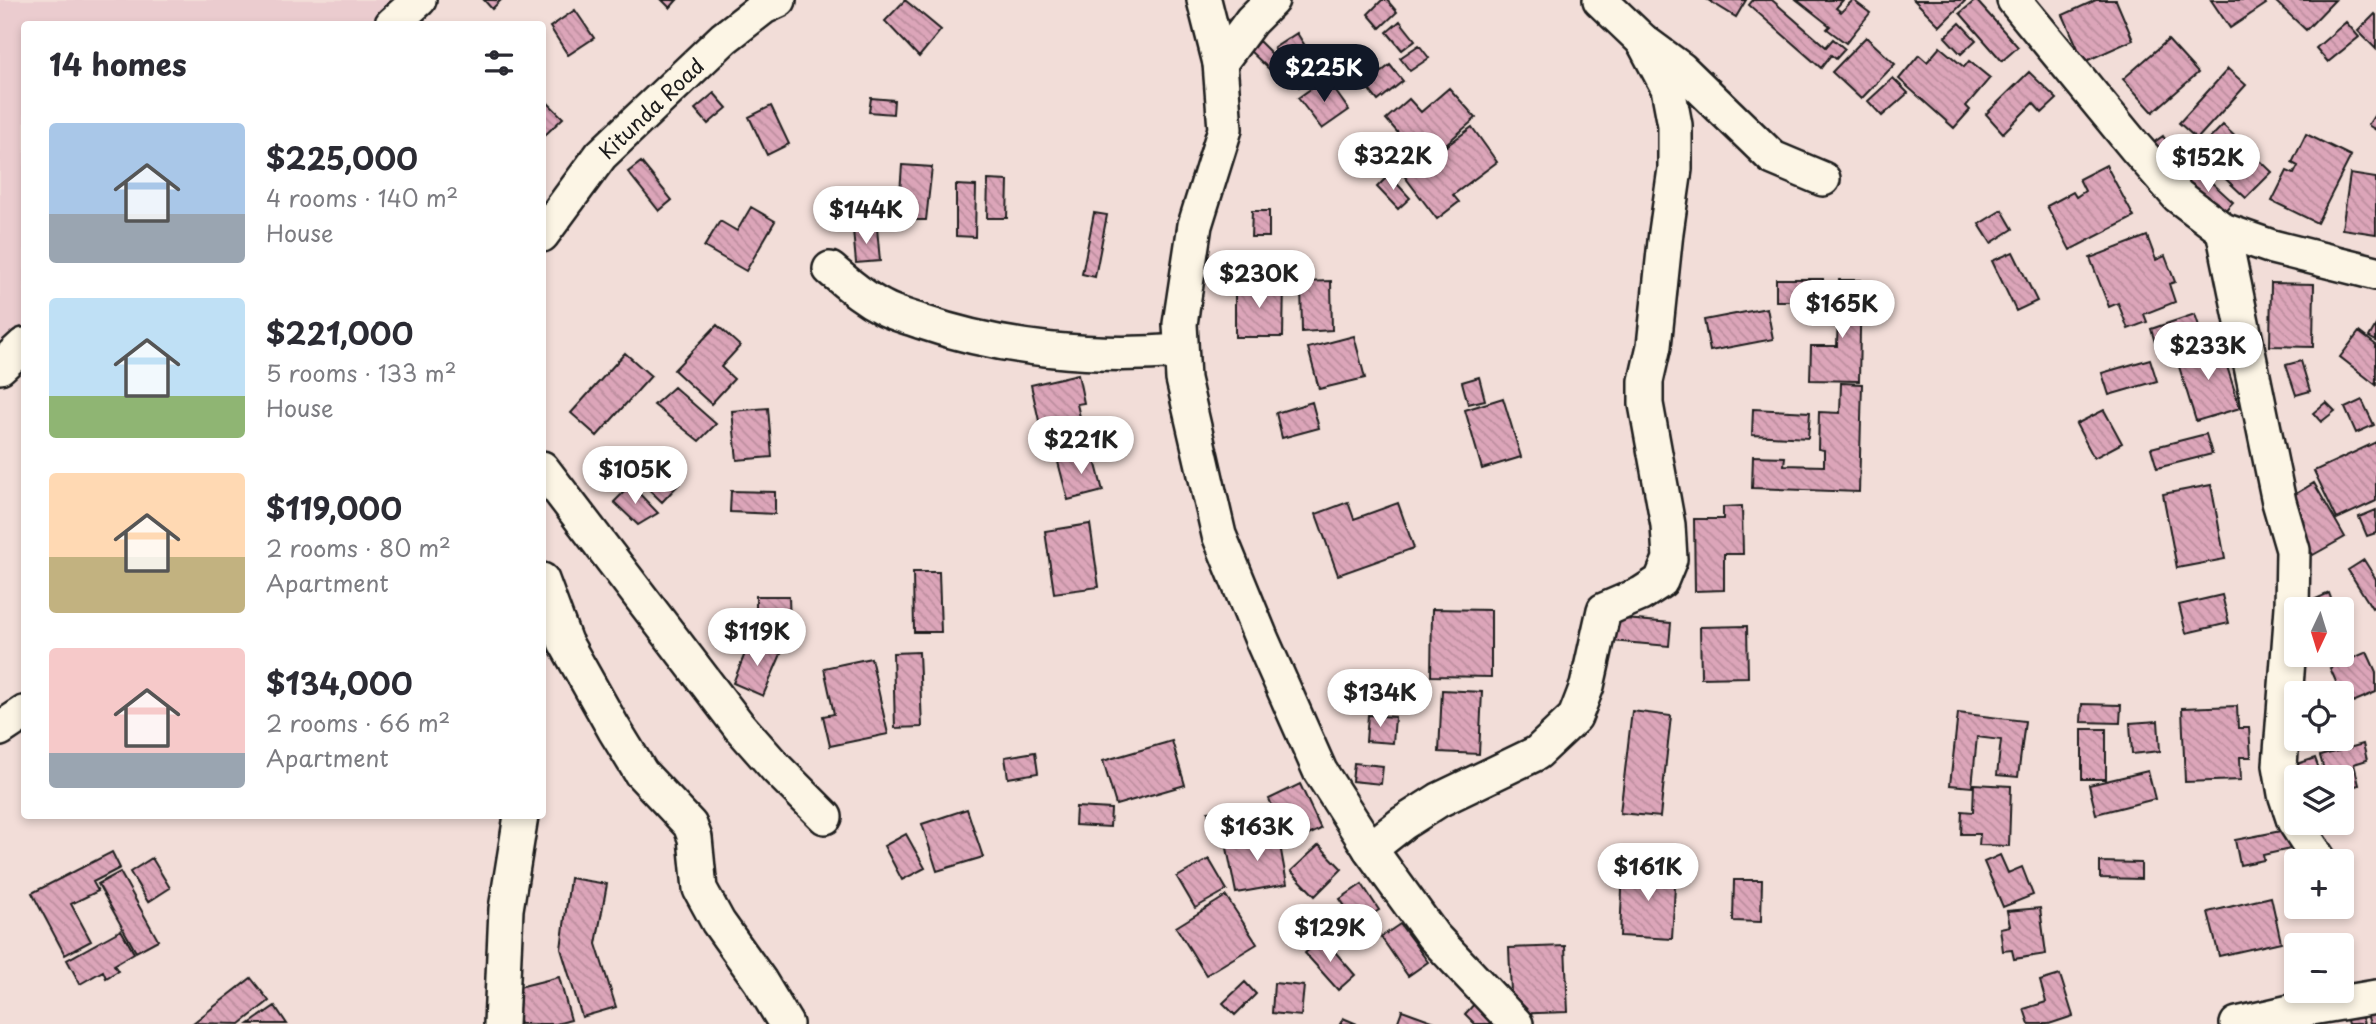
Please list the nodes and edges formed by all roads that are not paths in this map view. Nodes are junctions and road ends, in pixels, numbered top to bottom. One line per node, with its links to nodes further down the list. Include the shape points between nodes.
1 (419, 0): 7 (street)
2 (1203, 0): 9 (street)
3 (1272, 0): 9 (street)
4 (1600, 0): 8 (street)
5 (2014, 0): 12 (street, via 2178,196)
6 (762, 5): 11 (street, Kitunda Road, via 601,155)
7 (395, 21)
8 (1643, 41): 10 (street, via 1681,69 1773,158); 24 (street, via 1668,88 1675,125 1675,169 1656,335 1646,382 1670,559 1661,581 1604,610 1587,686 1575,716 1536,753 1439,800)
9 (1220, 63): 16 (street, via 1225,129 1195,225 1180,324)
10 (1823, 179)
11 (546, 230)
12 (2222, 230): 14 (street); 25 (street, via 2292,550 2280,765 2294,821)
13 (830, 269): 16 (street, via 885,309 944,330 1047,349 1144,354)
14 (2376, 273)
15 (21, 348): 17 (street)
16 (1181, 351): 24 (street, via 1183,379 1219,536 1320,771)
17 (0, 368)
18 (546, 472): 22 (street, via 739,726)
19 (546, 591): 28 (street, via 565,642 641,773 690,825 700,889)
20 (21, 715): 21 (street)
21 (0, 729)
22 (825, 817)
23 (521, 819): 27 (street, via 506,909)
24 (1370, 849): 29 (street, via 1433,936)
25 (2312, 849)
26 (2376, 998): 30 (street)
27 (501, 1024)
28 (786, 1024)
29 (1516, 1024)
30 (2237, 1024)

